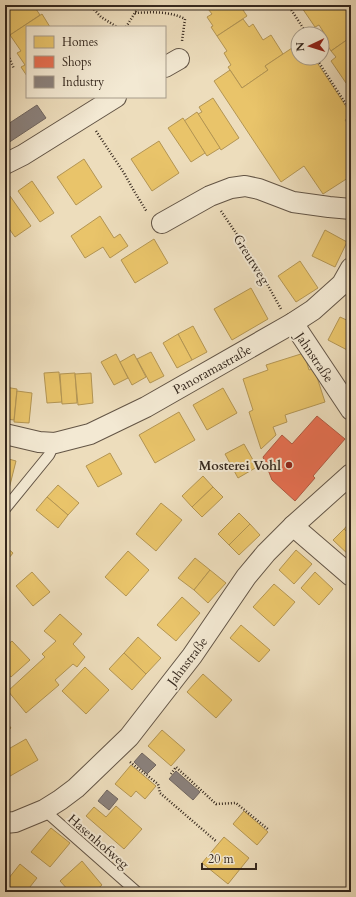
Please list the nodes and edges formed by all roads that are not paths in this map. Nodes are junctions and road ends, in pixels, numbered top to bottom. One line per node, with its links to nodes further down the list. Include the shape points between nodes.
1 (114, 98): 2 (street, via 23,156)
2 (5, 164)
3 (351, 209): 4 (street, via 293,202 245,186 210,196)
4 (162, 223)
5 (351, 268): 6 (street, Panoramastraße, via 342,284 313,310)
6 (293, 323): 7 (street, Jahnstraße); 9 (street, Panoramastraße, via 146,407 90,434)
7 (351, 410)
8 (5, 434): 9 (street, Panoramastraße)
9 (55, 443): 11 (lane, via 49,455)
10 (351, 474): 12 (street, Jahnstraße)
11 (5, 509)
12 (293, 526): 13 (street); 14 (street, Jahnstraße, via 251,571 192,656 129,737 76,788)
13 (351, 576)
14 (44, 810): 15 (street, Jahnstraße, via 15,822); 16 (lane, Hasenhofweg)
15 (5, 823)
16 (137, 892)

